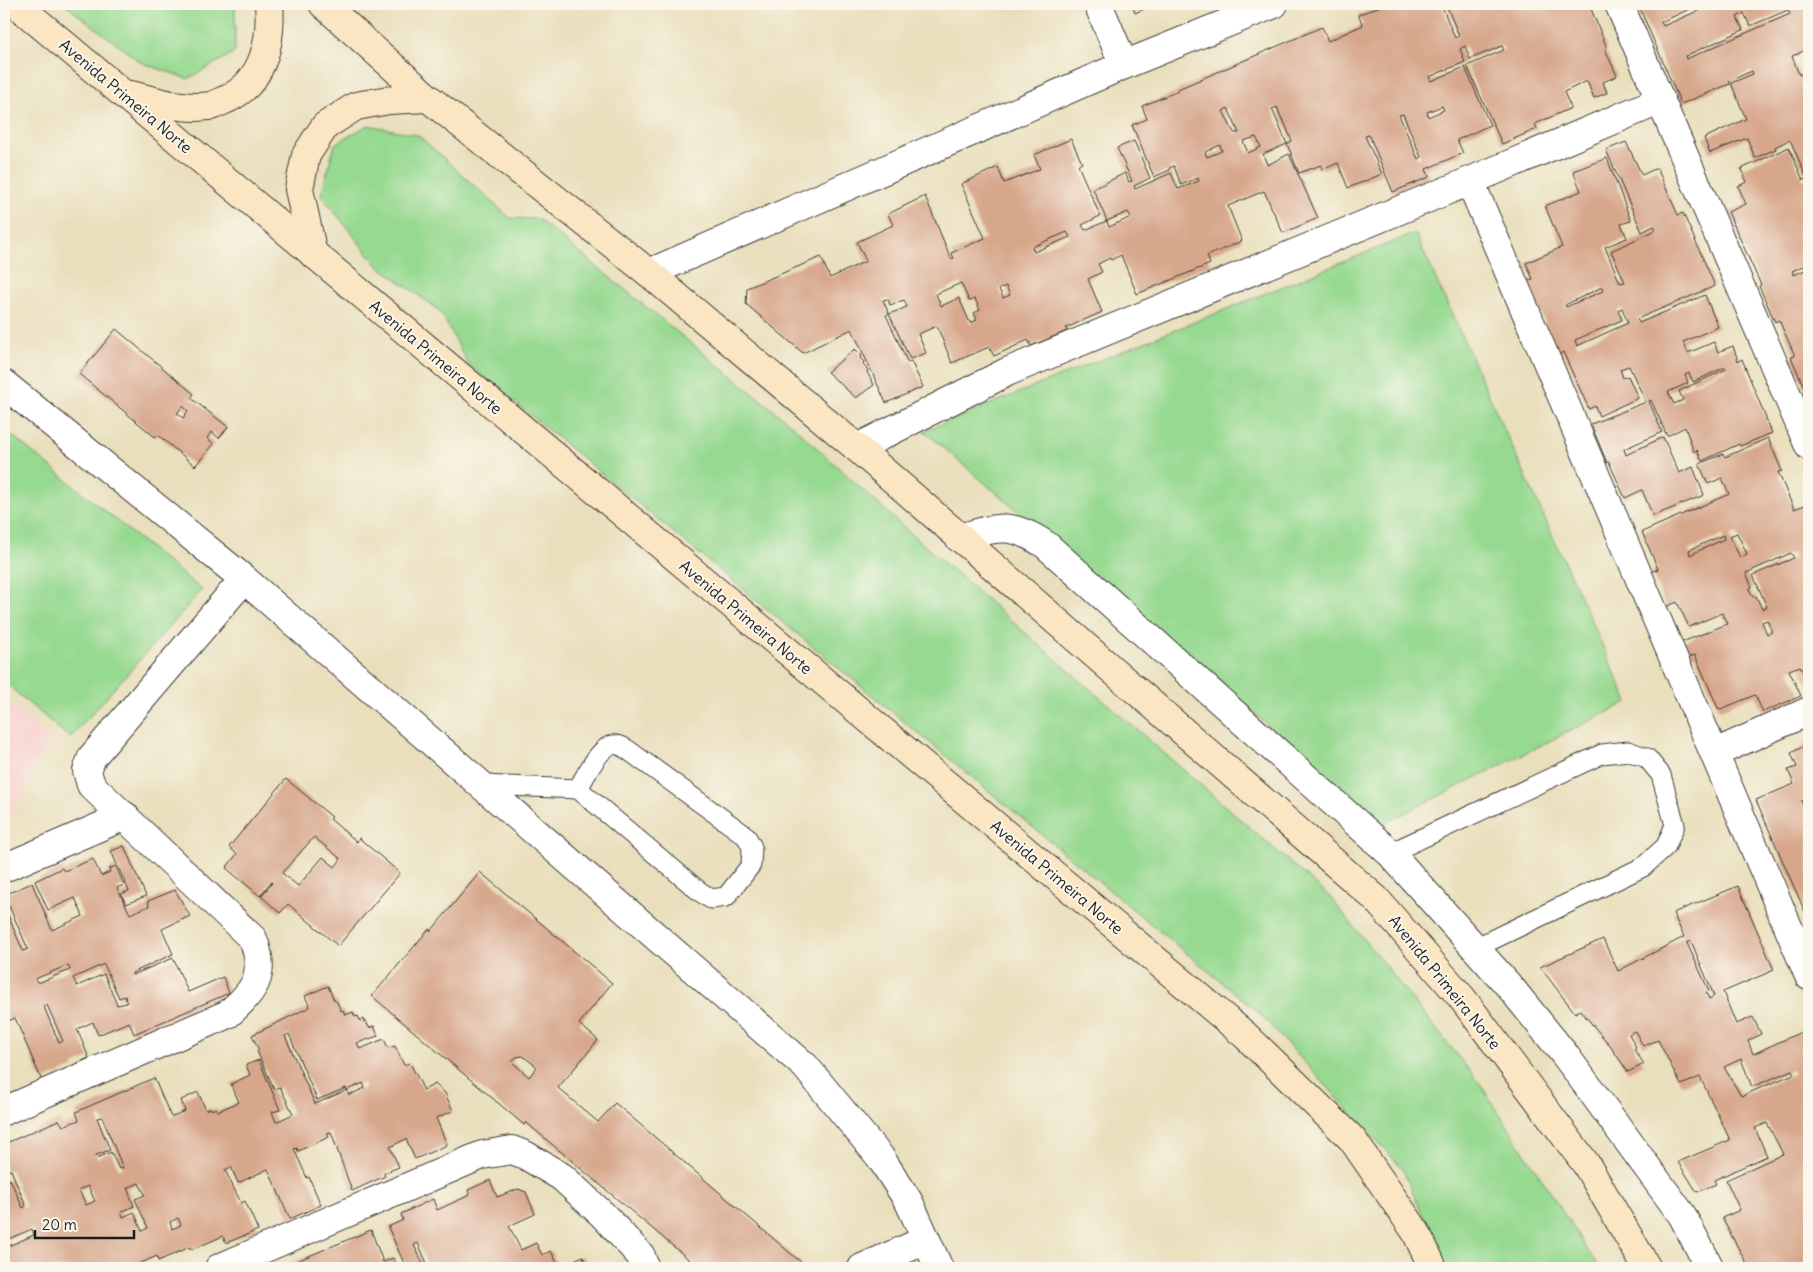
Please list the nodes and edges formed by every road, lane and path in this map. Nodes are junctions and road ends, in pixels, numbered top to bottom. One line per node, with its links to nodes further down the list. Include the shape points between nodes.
1 (16, 4): 8 (main road, Avenida Primeira Norte)
2 (269, 4): 8 (main road, via 271,24 265,55 254,78 236,94 211,106 177,106)
3 (323, 4): 9 (main road, Avenida Primeira Norte)
4 (1098, 4): 7 (street)
5 (1274, 4): 7 (street)
6 (1620, 4): 10 (street)
7 (1124, 65): 13 (street)
8 (124, 93): 12 (main road, Avenida Primeira Norte)
9 (428, 98): 12 (main road, via 356,106 325,126 306,155 299,189); 13 (main road, Avenida Primeira Norte)
10 (1661, 100): 11 (street); 15 (street)
11 (1470, 181): 16 (street, via 1007,372); 20 (street)
12 (313, 254): 34 (main road, Avenida Primeira Norte, via 1245,1035 1352,1139 1416,1232)
13 (649, 273): 16 (main road, Avenida Primeira Norte)
14 (4, 384): 18 (street)
15 (1809, 446)
16 (857, 448): 17 (main road, Avenida Primeira Norte)
17 (959, 538): 24 (street, via 1008,528 1028,533 1046,545); 35 (main road, Avenida Primeira Norte, via 1375,898 1462,998 1586,1164)
18 (244, 579): 21 (street); 23 (street, via 92,757 88,771 91,785)
19 (1809, 711): 20 (street)
20 (1715, 753): 27 (street)
21 (482, 785): 22 (lane); 29 (street, via 805,1066 880,1157 909,1202)
22 (578, 789): 22 (lane, via 601,752 617,744 746,836 752,847 750,865 726,897 711,899)
23 (125, 816): 25 (street); 28 (street, via 253,939 259,954 257,980 246,999 228,1014)
24 (1390, 853): 26 (street); 26 (lane, via 1602,754 1628,751 1648,758 1661,775 1675,825 1666,846 1643,867)
25 (4, 868)
26 (1474, 948): 36 (street, via 1565,1055 1682,1215)
27 (1809, 976)
28 (4, 1111)
29 (926, 1240): 32 (street); 33 (street)
30 (219, 1268): 31 (street, via 482,1155 512,1150 562,1177 642,1256)
31 (645, 1268)
32 (862, 1268)
33 (939, 1268)
34 (1433, 1268)
35 (1647, 1268)
36 (1710, 1268)

